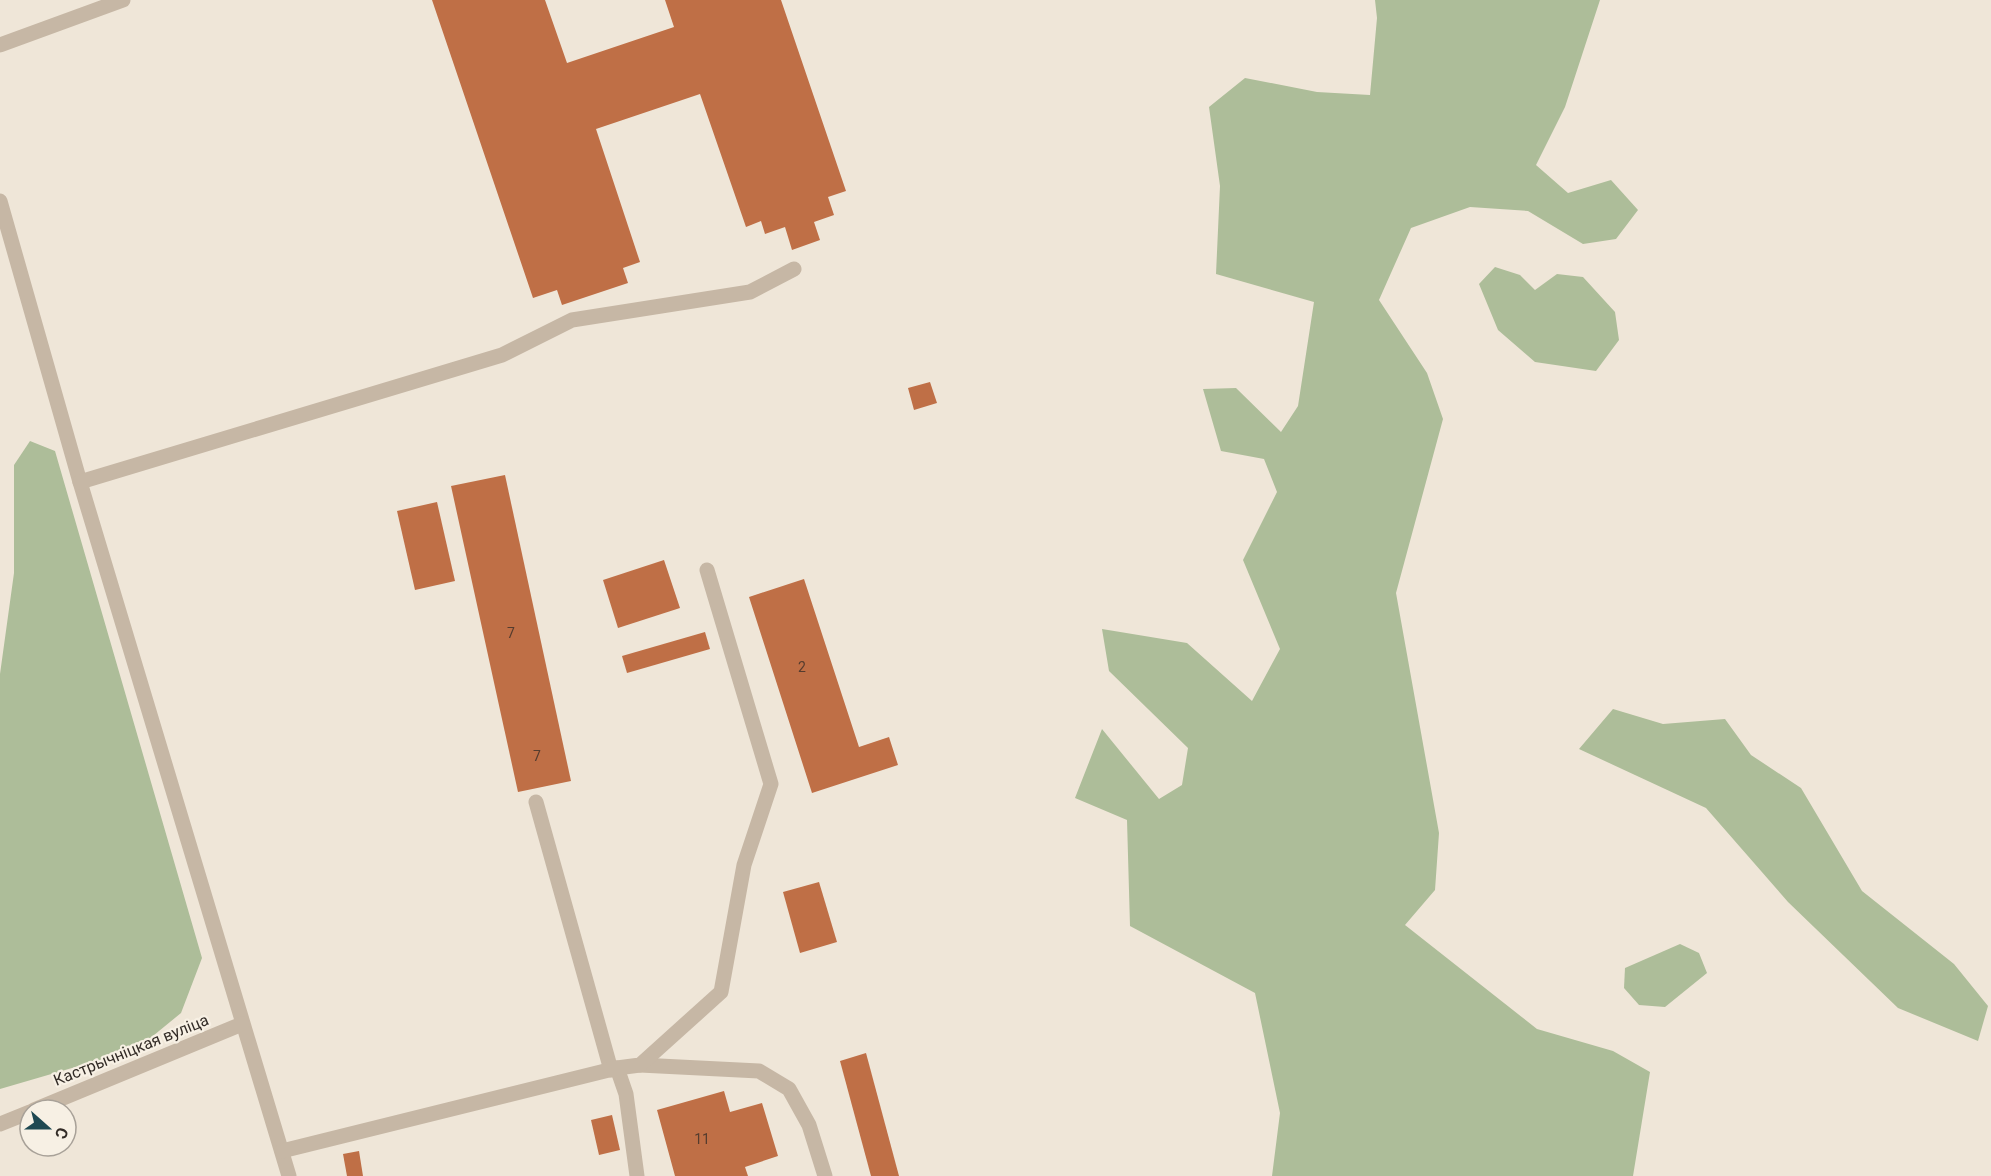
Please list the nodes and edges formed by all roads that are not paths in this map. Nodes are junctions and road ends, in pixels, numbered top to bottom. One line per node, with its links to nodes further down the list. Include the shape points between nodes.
1 (123, 0): 2 (street)
2 (0, 45)
3 (0, 201): 5 (street)
4 (794, 269): 5 (street, via 750,292 572,320 502,355)
5 (80, 482): 8 (street)
6 (707, 570): 9 (street, via 771,784 744,865 721,992)
7 (536, 802): 10 (street)
8 (242, 1024): 11 (street, Кастрычніцкая вуліца); 14 (street)
9 (640, 1065): 10 (street); 17 (street, via 759,1071 789,1089 809,1125)
10 (614, 1069): 14 (street); 16 (street, via 626,1094)
11 (63, 1098)
12 (18, 1117): 13 (street, Кастрычніцкая вуліца)
13 (0, 1124)
14 (282, 1151): 15 (street)
15 (289, 1176)
16 (637, 1176)
17 (825, 1176)

